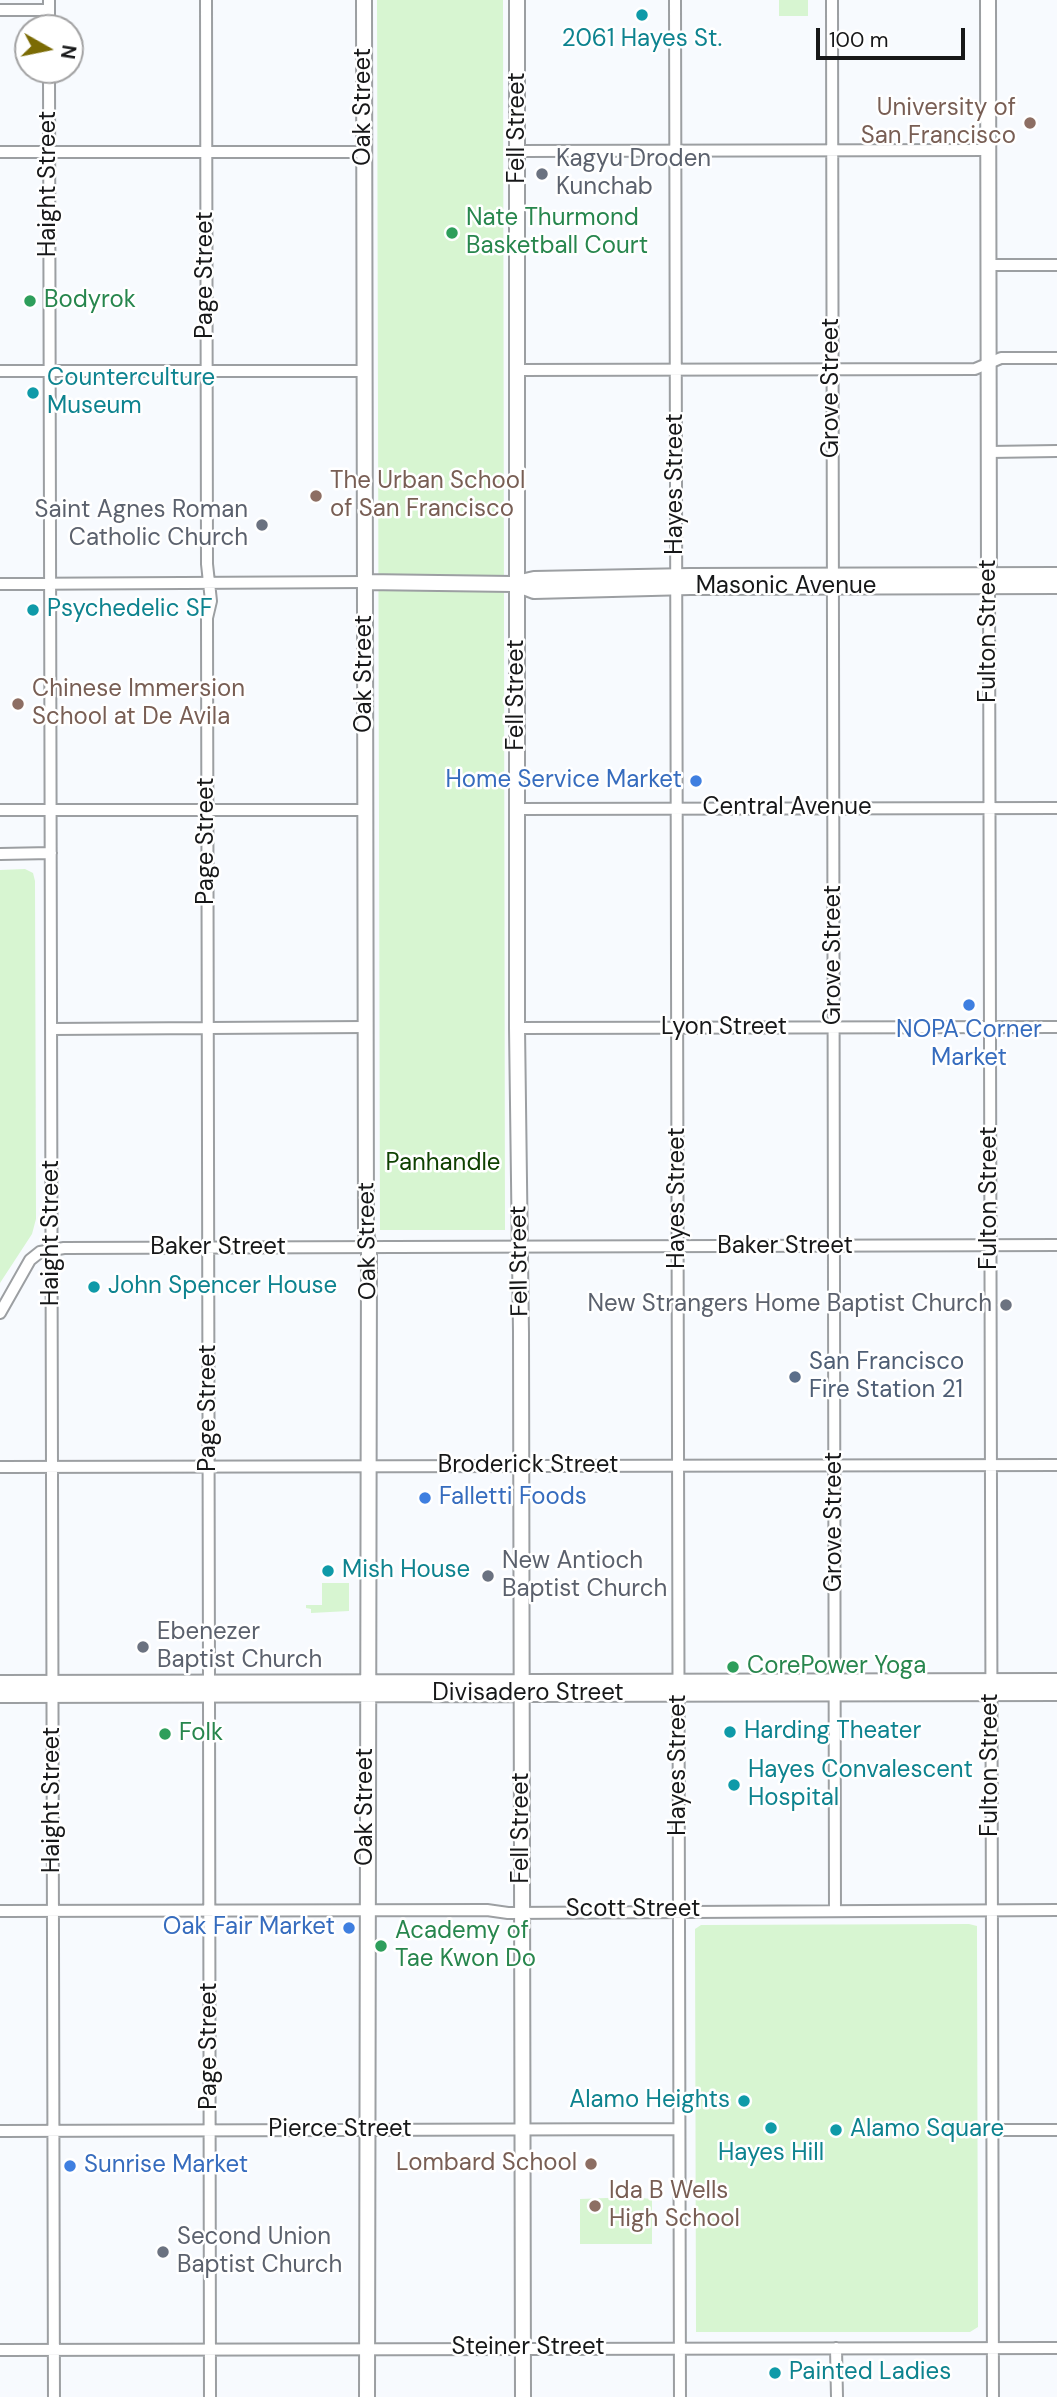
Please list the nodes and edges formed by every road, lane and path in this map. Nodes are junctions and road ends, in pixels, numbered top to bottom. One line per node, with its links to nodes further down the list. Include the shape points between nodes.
1 (206, 0): 16 (street, Page Street)
2 (364, 0): 17 (main road, Oak Street)
3 (517, 0): 12 (main road, Fell Street)
4 (675, 0): 13 (street, Hayes Street)
5 (832, 0): 10 (street, Grove Street)
6 (988, 0): 11 (main road, Fulton Street)
7 (48, 5): 8 (street)
8 (0, 10)
9 (49, 84): 15 (street, Haight Street)
10 (832, 150): 11 (street); 13 (street); 24 (street, Grove Street)
11 (988, 150): 18 (main road, Fulton Street)
12 (518, 151): 13 (street); 22 (main road, Fell Street)
13 (675, 151): 23 (street, Hayes Street)
14 (0, 152): 15 (street)
15 (49, 152): 16 (street); 26 (street, Haight Street)
16 (206, 152): 17 (street); 27 (street, Page Street)
17 (364, 152): 28 (main road, Oak Street)
18 (988, 265): 19 (street); 21 (main road, Fulton Street)
19 (1057, 265)
20 (1057, 358): 21 (street, via 1001,358)
21 (989, 363): 24 (street, via 975,369); 30 (main road, Fulton Street)
22 (517, 370): 23 (street); 39 (main road, Fell Street)
23 (676, 370): 24 (street); 35 (street, Hayes Street)
24 (832, 370): 32 (street, Grove Street)
25 (0, 371): 26 (street)
26 (50, 371): 27 (street); 36 (street, Haight Street)
27 (206, 371): 28 (street); 37 (street, Page Street)
28 (365, 371): 34 (main road, Oak Street)
29 (1057, 451): 30 (street)
30 (989, 452): 33 (main road, Fulton Street)
31 (1057, 575): 33 (main road, Masonic Avenue)
32 (833, 581): 33 (main road, Masonic Avenue); 35 (main road, Masonic Avenue); 42 (street, Grove Street)
33 (989, 581): 40 (main road, Masonic Avenue); 43 (street, Fulton Street)
34 (365, 582): 37 (street, Masonic Avenue); 39 (main road, Masonic Avenue); 49 (main road, Oak Street)
35 (677, 582): 39 (main road, Masonic Avenue, via 534,579); 41 (street, Hayes Street)
36 (50, 583): 37 (street, Masonic Avenue); 38 (street, Masonic Avenue); 47 (street, Haight Street)
37 (207, 583): 48 (street, Page Street, via 211,601 207,618)
38 (0, 584)
39 (516, 584): 45 (main road, Fell Street)
40 (1057, 586)
41 (677, 808): 42 (street, Central Avenue); 45 (street, Central Avenue); 57 (street, Hayes Street)
42 (833, 808): 43 (street, Central Avenue); 58 (street, Grove Street)
43 (989, 808): 44 (street, Central Avenue); 53 (street, Fulton Street)
44 (1057, 808)
45 (517, 809): 56 (main road, Fell Street)
46 (0, 810): 47 (street)
47 (51, 810): 48 (street); 50 (street, Haight Street)
48 (207, 810): 49 (street); 55 (street, Page Street)
49 (366, 810): 52 (main road, Oak Street)
50 (51, 853): 51 (street); 59 (street, Haight Street)
51 (0, 854)
52 (366, 1027): 55 (street); 66 (main road, Oak Street)
53 (990, 1027): 54 (street, Lyon Street); 58 (street, Lyon Street); 62 (street, Fulton Street)
54 (1057, 1027)
55 (208, 1028): 59 (street); 65 (street, Page Street)
56 (517, 1028): 57 (street, Lyon Street); 63 (main road, Fell Street)
57 (677, 1028): 58 (street, Lyon Street); 64 (street, Hayes Street)
58 (834, 1028): 61 (street, Grove Street)
59 (51, 1029): 67 (street, Haight Street)
60 (1057, 1245): 62 (street, Baker Street)
61 (834, 1246): 62 (street, Baker Street); 64 (street, Baker Street); 69 (street, Grove Street)
62 (990, 1246): 70 (street, Fulton Street)
63 (520, 1247): 64 (street, Baker Street); 66 (street, Baker Street); 73 (main road, Fell Street)
64 (678, 1247): 74 (street, Hayes Street)
65 (208, 1248): 66 (street, Baker Street); 67 (street, Baker Street); 72 (street, Page Street)
66 (369, 1248): 77 (main road, Oak Street)
67 (52, 1250): 68 (street, via 40,1252 30,1261); 76 (street, Haight Street)
68 (0, 1314)
69 (835, 1465): 70 (street, Broderick Street); 74 (street, Broderick Street); 83 (street, Grove Street)
70 (991, 1465): 71 (street, Broderick Street); 80 (street, Fulton Street)
71 (1057, 1465)
72 (209, 1466): 76 (street, Broderick Street); 77 (street, Broderick Street); 85 (street, Page Street)
73 (522, 1466): 74 (street, Broderick Street); 77 (street, Broderick Street); 81 (main road, Fell Street)
74 (678, 1466): 82 (street, Hayes Street)
75 (0, 1467): 76 (street, Broderick Street)
76 (52, 1467): 84 (street, Haight Street)
77 (369, 1467): 86 (main road, Oak Street)
78 (1057, 1681): 80 (main road, Divisadero Street)
79 (0, 1683): 84 (main road, Divisadero Street)
80 (991, 1687): 83 (main road, Divisadero Street); 87 (main road, Divisadero Street); 93 (street, Fulton Street)
81 (522, 1688): 82 (main road, Divisadero Street); 86 (main road, Divisadero Street); 90 (main road, Fell Street)
82 (678, 1688): 83 (main road, Divisadero Street); 91 (street, Hayes Street)
83 (835, 1688): 92 (street, Grove Street)
84 (52, 1689): 85 (main road, Divisadero Street); 88 (main road, Divisadero Street); 94 (street, Haight Street)
85 (209, 1689): 86 (main road, Divisadero Street); 95 (street, Page Street)
86 (367, 1689): 96 (main road, Oak Street)
87 (1057, 1693)
88 (0, 1695)
89 (1057, 1909): 93 (street, Scott Street)
90 (523, 1910): 91 (street, Scott Street); 96 (street, Scott Street); 102 (main road, Fell Street)
91 (679, 1910): 92 (street, Scott Street); 98 (street, Hayes Street)
92 (835, 1910): 93 (street, Scott Street)
93 (992, 1910): 103 (street, Fulton Street)
94 (53, 1911): 95 (street, Scott Street); 97 (street, Scott Street); 99 (street, Haight Street)
95 (209, 1911): 96 (street, Scott Street); 100 (street, Page Street)
96 (366, 1911): 101 (main road, Oak Street)
97 (0, 1912)
98 (679, 2129): 102 (street, Pierce Street); 107 (street, Hayes Street)
99 (53, 2130): 100 (street, Pierce Street); 105 (street, Pierce Street); 111 (street, Haight Street)
100 (210, 2130): 101 (street, Pierce Street); 112 (street, Page Street)
101 (366, 2130): 102 (street, Pierce Street); 113 (main road, Oak Street)
102 (523, 2130): 106 (main road, Fell Street)
103 (992, 2130): 104 (street); 109 (street, Fulton Street)
104 (1057, 2130)
105 (0, 2131)
106 (523, 2348): 107 (street, Steiner Street); 113 (street, Steiner Street); 118 (main road, Fell Street)
107 (680, 2348): 108 (street, Steiner Street); 119 (street, Hayes Street)
108 (836, 2348): 109 (street, Steiner Street); 120 (street)
109 (993, 2348): 110 (street, Steiner Street); 121 (street, Fulton Street)
110 (1057, 2348)
111 (54, 2349): 112 (street, Steiner Street); 114 (street, Steiner Street); 115 (street, Haight Street)
112 (210, 2349): 113 (street, Steiner Street); 116 (street, Page Street)
113 (366, 2349): 117 (main road, Oak Street)
114 (0, 2350)
115 (54, 2397)
116 (210, 2397)
117 (367, 2397)
118 (523, 2397)
119 (680, 2397)
120 (836, 2397)
121 (993, 2397)

